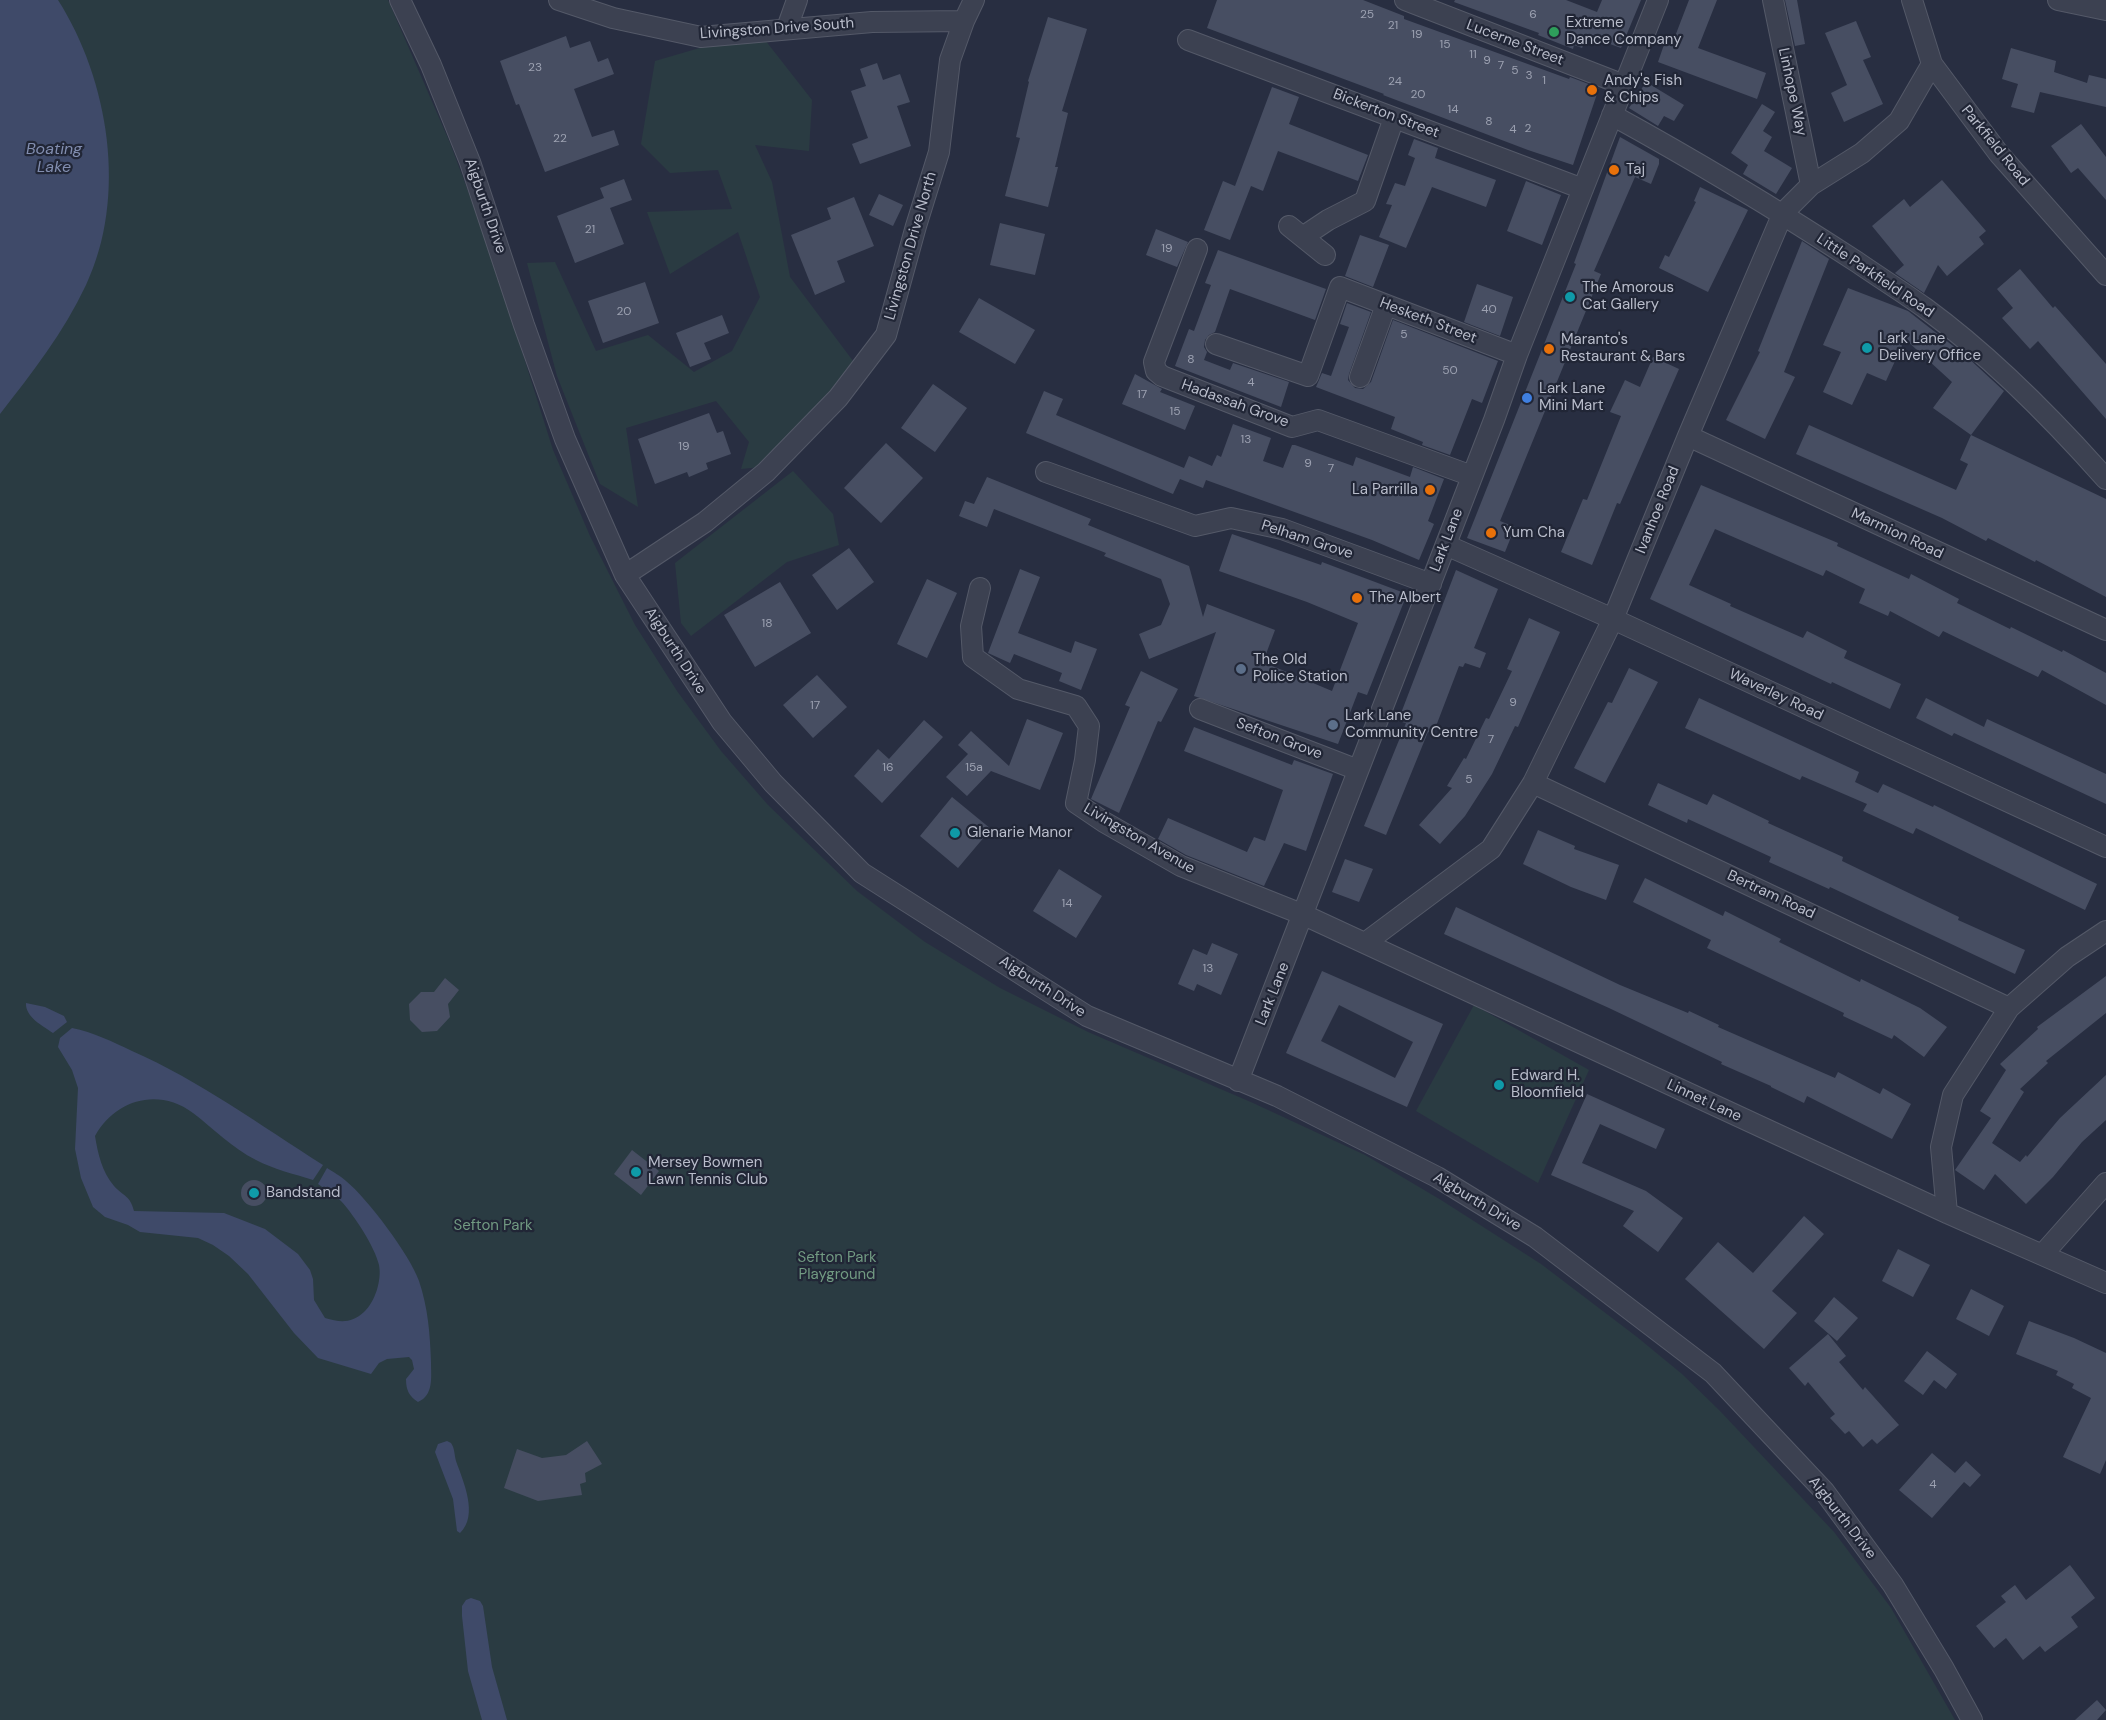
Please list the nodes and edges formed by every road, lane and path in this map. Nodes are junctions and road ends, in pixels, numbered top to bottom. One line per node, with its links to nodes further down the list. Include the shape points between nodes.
1 (400, 0): 33 (street, Aigburth Drive, via 470,162 565,439)
2 (559, 0): 12 (street, Livingston Drive South, via 613,18 701,37)
3 (797, 0): 12 (street)
4 (974, 0): 11 (street, Livingston Drive North)
5 (1405, 0): 15 (street, Lucerne Street)
6 (1658, 0): 15 (street, Lark Lane)
7 (1773, 0): 18 (street, Linhope Way)
8 (1912, 0): 14 (street, Parkfield Road)
9 (2058, 0): 10 (street)
10 (2106, 10)
11 (964, 21): 12 (street, Livingston Drive South); 33 (street, Livingston Drive North, via 950,60 939,152 886,335 838,398 766,472 705,522)
12 (787, 28)
13 (1188, 40): 17 (street, Bickerton Street)
14 (1932, 64): 18 (street, Ivanhoe Road, via 1899,121 1862,153); 23 (street, Parkfield Road, via 1999,154)
15 (1624, 85): 16 (street, Lark Lane)
16 (1612, 115): 19 (street, Lark Lane); 20 (street, Little Parkfield Road)
17 (1394, 118): 19 (street, Bickerton Street); 22 (street, via 1365,201 1296,231)
18 (1811, 185): 20 (street, Ivanhoe Road)
19 (1583, 189): 26 (street, Lark Lane)
20 (1783, 213): 28 (street, Ivanhoe Road); 31 (street, Little Parkfield Road, via 1935,316 2008,377)
21 (1197, 249): 30 (street, Hadassah Grove, via 1154,362 1162,376 1292,427 1318,420)
22 (1325, 255)
23 (2106, 275)
24 (1386, 305): 25 (street, Hesketh Street, via 1340,287 1308,376); 26 (street, Hesketh Street); 27 (street)
25 (1216, 344)
26 (1517, 355): 30 (street, Lark Lane)
27 (1360, 377)
28 (1688, 436): 36 (street, Ivanhoe Road); 37 (street, Marmion Road)
29 (1046, 472): 34 (street, Pelham Grove, via 1195,526 1231,518 1282,529)
30 (1472, 476): 32 (street, Lark Lane)
31 (2106, 479)
32 (1446, 544): 34 (street, Lark Lane); 36 (street, Waverley Road)
33 (625, 575): 46 (street, Aigburth Drive, via 722,722 773,783 862,873 1087,1016)
34 (1431, 584): 39 (street, Lark Lane)
35 (980, 588): 42 (street, Livingston Avenue, via 971,626 973,657 1018,689 1076,706 1089,726 1076,803 1181,866)
36 (1613, 619): 40 (street, Ivanhoe Road); 41 (street, Waverley Road)
37 (2106, 630)
38 (1200, 709): 39 (street, Sefton Grove)
39 (1358, 770): 42 (street, Lark Lane)
40 (1533, 783): 44 (street, Ivanhoe Road, via 1491,849); 45 (street, Bertram Road)
41 (2106, 847)
42 (1304, 915): 44 (street, Linnet Lane); 46 (street, Lark Lane)
43 (2106, 931): 45 (street, via 2067,957)
44 (1365, 943): 48 (street, Linnet Lane)
45 (2009, 1008): 48 (street, via 1953,1095 1941,1146)
46 (1238, 1081): 51 (street, Aigburth Drive, via 1277,1096 1414,1166 1500,1215 1535,1237 1713,1373 1824,1491 1893,1585)
47 (2106, 1183): 49 (street)
48 (1947, 1213): 49 (street, Linnet Lane)
49 (2043, 1254): 50 (street, Linnet Lane)
50 (2106, 1283)
51 (1972, 1720)

